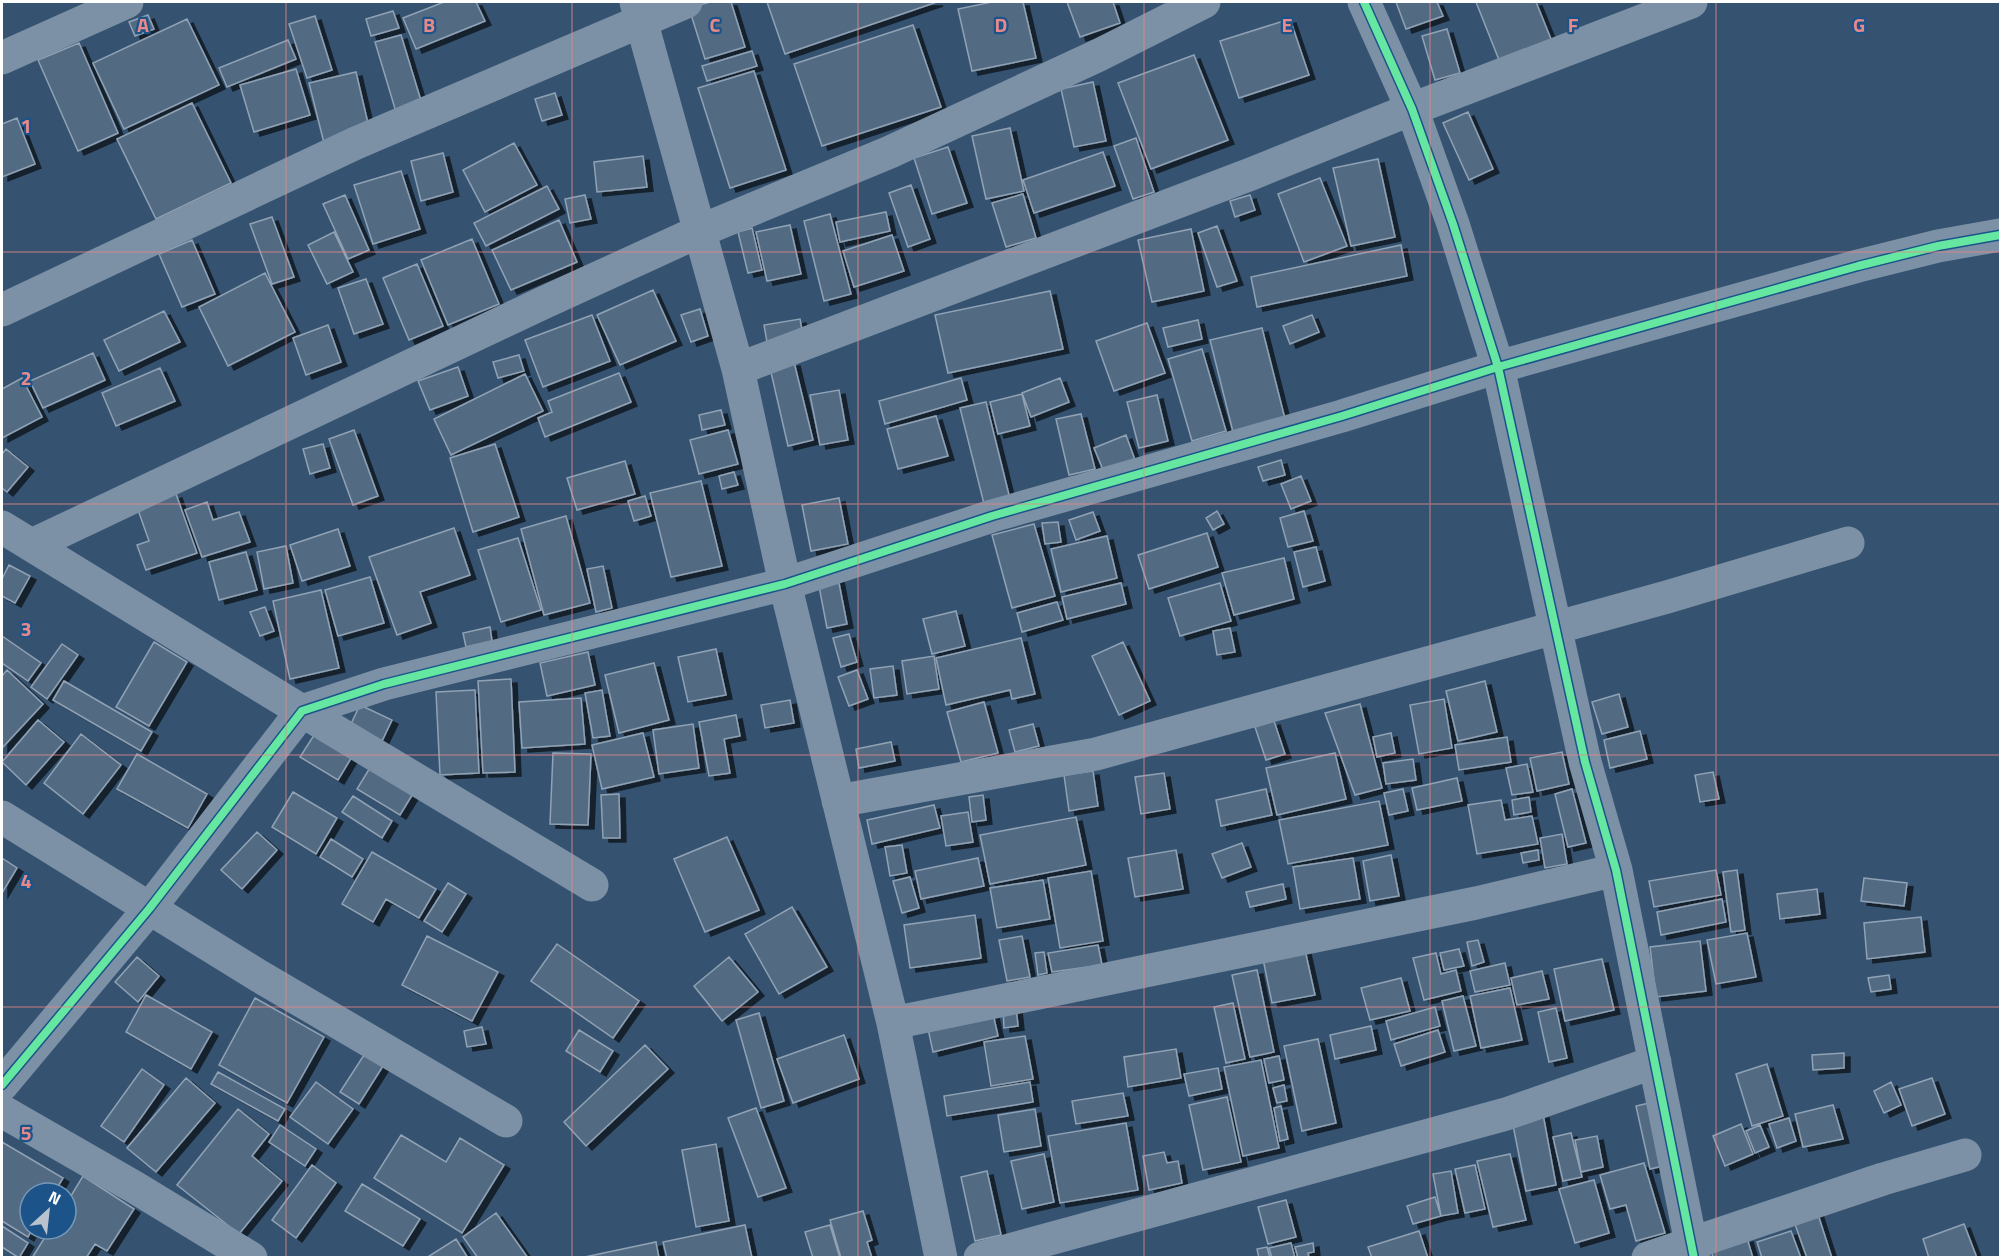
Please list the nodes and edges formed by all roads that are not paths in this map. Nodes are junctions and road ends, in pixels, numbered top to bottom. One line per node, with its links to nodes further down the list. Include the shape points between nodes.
1 (127, 2): 7 (street)
2 (686, 2): 6 (street)
3 (1204, 2): 9 (street, via 890,152)
4 (1364, 2): 8 (street)
5 (1691, 2): 8 (street)
6 (639, 11): 9 (street); 11 (street)
7 (2, 58)
8 (1412, 109): 12 (street); 13 (street)
9 (700, 231): 13 (street); 16 (street)
10 (2001, 236): 12 (street, via 1938,246 1858,266)
11 (2, 310)
12 (1498, 367): 17 (street, via 992,516); 18 (street)
13 (738, 369): 17 (street)
14 (2, 526): 16 (street)
15 (1848, 543): 18 (street)
16 (32, 545): 19 (street)
17 (785, 584): 19 (street, via 384,684); 20 (street)
18 (1555, 628): 20 (street, via 1096,754); 22 (street, via 1585,762)
19 (302, 711): 23 (street); 24 (street)
20 (838, 801): 25 (street)
21 (2, 817): 24 (street)
22 (1616, 870): 25 (street, via 1476,903); 26 (street)
23 (592, 885)
24 (149, 909): 27 (street); 29 (street)
25 (893, 1023): 33 (street)
26 (1655, 1062): 31 (street); 34 (street, via 1506,1114)
27 (2, 1085)
28 (2, 1111): 32 (street)
29 (506, 1121)
30 (1965, 1155): 31 (street, via 1883,1179)
31 (1693, 1250): 35 (street)
32 (251, 1257)
33 (941, 1257)
34 (980, 1257)
35 (1648, 1257)

